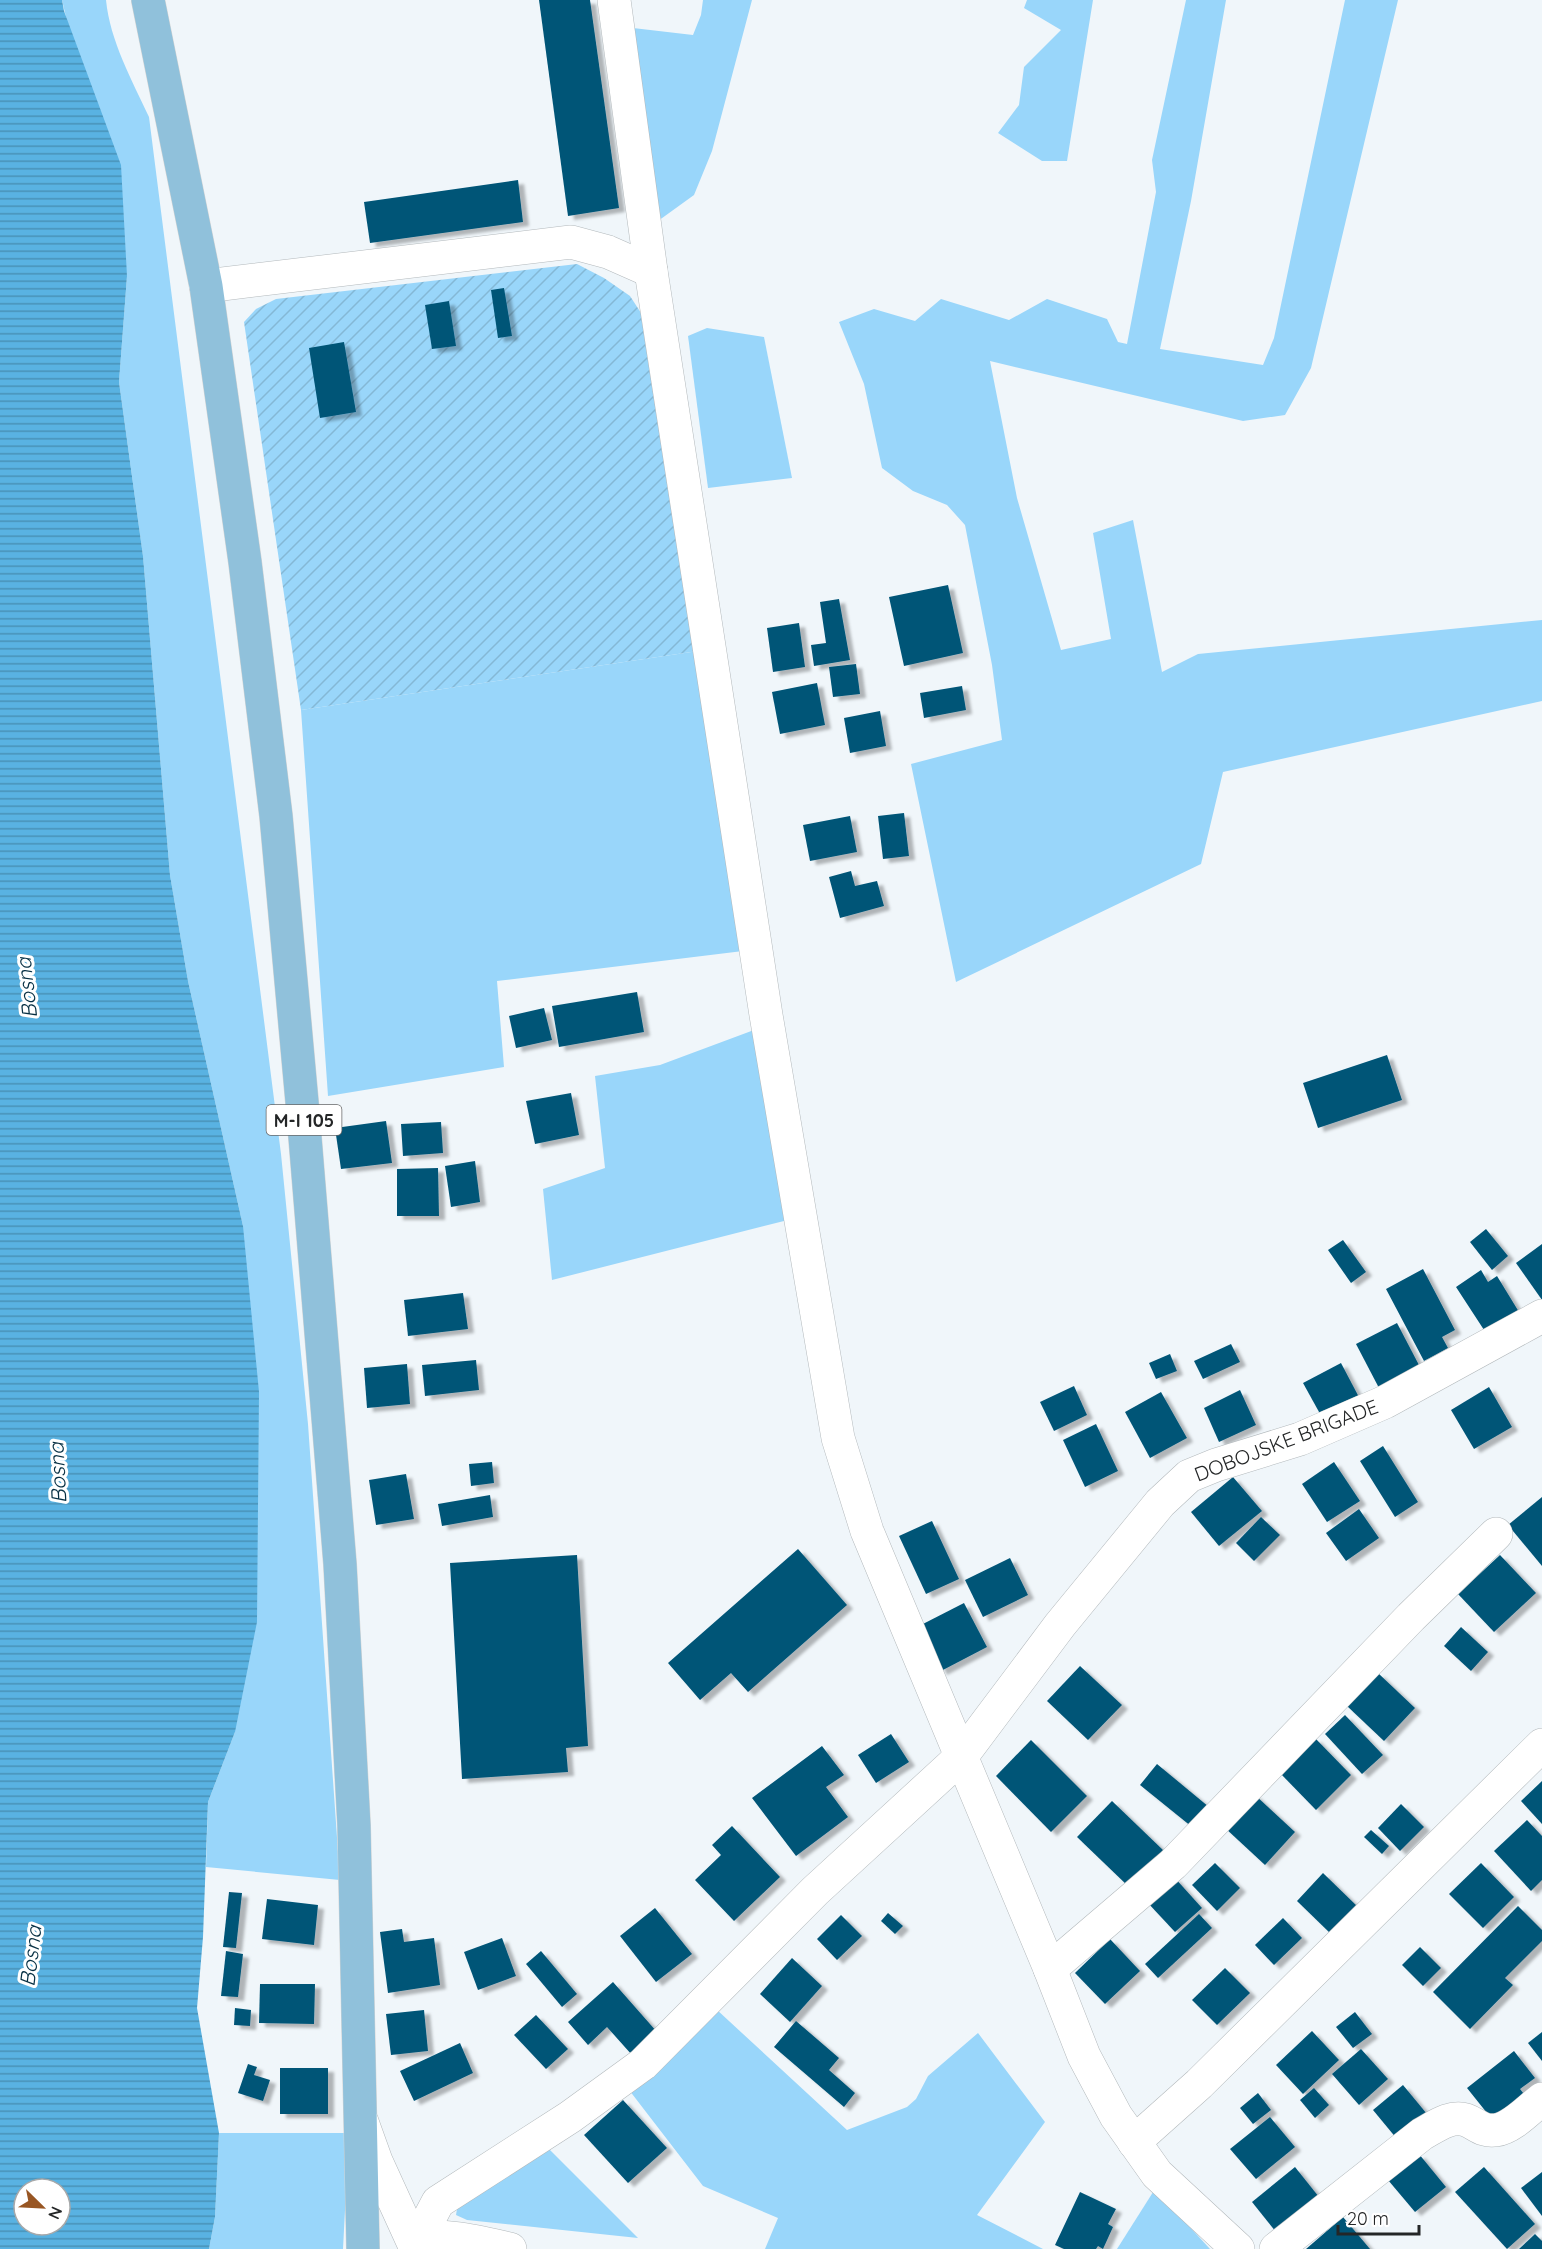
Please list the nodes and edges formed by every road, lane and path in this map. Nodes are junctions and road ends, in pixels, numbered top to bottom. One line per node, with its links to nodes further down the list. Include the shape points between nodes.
1 (148, 0): 4 (main road, M-I 105)
2 (614, 0): 3 (street)
3 (651, 271): 4 (street, via 608,252 571,242); 8 (street, via 766,1015 838,1438 867,1531)
4 (206, 286): 11 (main road, M-I 105, via 275,805 303,1113 340,1564 354,1826)
5 (1542, 1316): 8 (street, DOBOJSKE BRIGADE, via 1385,1402 1300,1439 1190,1476 1160,1503 1060,1625)
6 (1496, 1534): 9 (street, via 1173,1864)
7 (1542, 1745): 12 (street, via 1199,2084)
8 (961, 1757): 9 (street); 14 (street, DOBOJSKE BRIGADE, via 815,1892 643,2064 570,2118 438,2202)
9 (1050, 1969): 12 (street, via 1084,2056)
10 (1542, 2099): 17 (street, via 1497,2130 1484,2130 1456,2119 1422,2134)
11 (361, 2117): 13 (main road, M-I 105); 14 (street, via 376,2161)
12 (1134, 2142): 16 (street, via 1157,2174)
13 (363, 2235): 14 (street)
14 (417, 2243): 15 (street, via 453,2238)
15 (510, 2249)
16 (1238, 2249)
17 (1276, 2249)

